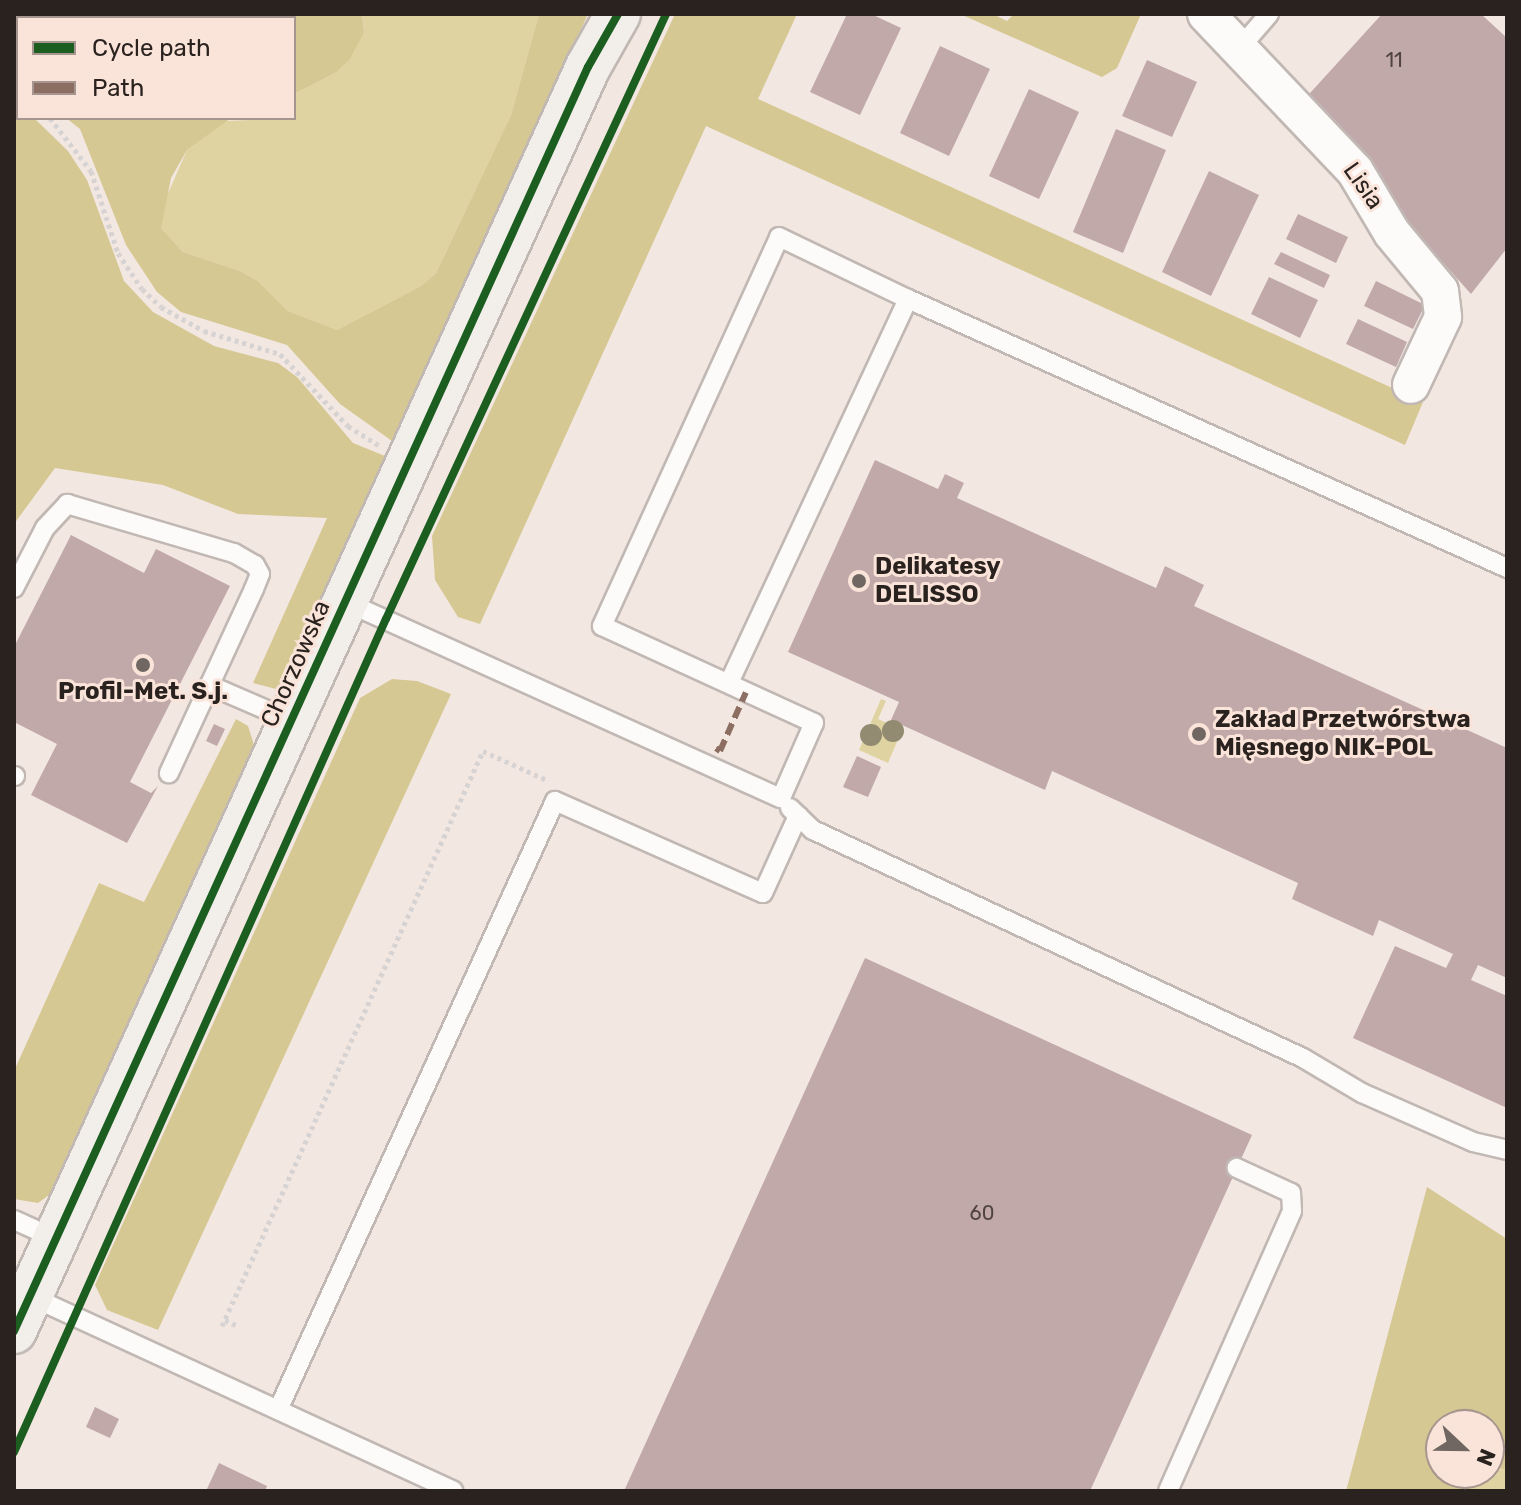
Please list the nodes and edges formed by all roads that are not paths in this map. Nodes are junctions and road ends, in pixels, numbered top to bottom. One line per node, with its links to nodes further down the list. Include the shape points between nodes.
1 (618, 14): 9 (street, Chorzowska, via 588,67)
2 (1206, 14): 4 (street, Lisia)
3 (1269, 14): 4 (lane)
4 (1239, 49): 6 (street, Lisia, via 1355,171 1392,233 1440,291 1443,317)
5 (908, 299): 7 (lane); 10 (lane); 10 (lane, via 779,237 602,626)
6 (1411, 385)
7 (1507, 568)
8 (14, 588): 11 (lane, via 50,520 67,504 246,558 260,574)
9 (346, 602): 12 (street, Chorzowska); 14 (lane)
10 (729, 683): 14 (lane, via 814,723)
11 (209, 685): 12 (lane); 13 (lane)
12 (292, 721): 19 (street, Chorzowska)
13 (169, 773)
14 (781, 798): 15 (lane)
15 (798, 816): 16 (lane, via 813,830 1303,1058 1362,1093 1473,1142); 21 (lane, via 763,893 555,801)
16 (1507, 1150)
17 (1237, 1168): 23 (lane, via 1291,1193 1292,1211)
18 (14, 1220): 19 (lane)
19 (56, 1239): 20 (street, Chorzowska)
20 (22, 1314): 21 (lane)
21 (278, 1410): 22 (lane)
22 (453, 1491)
23 (1168, 1491)

